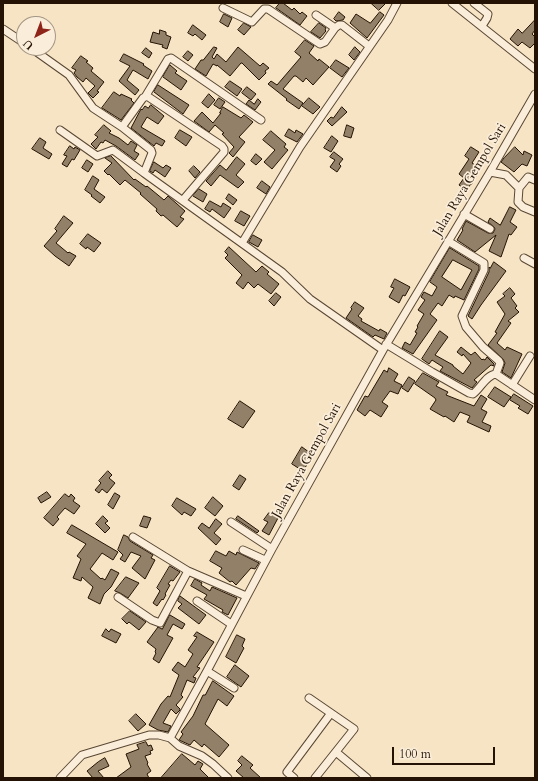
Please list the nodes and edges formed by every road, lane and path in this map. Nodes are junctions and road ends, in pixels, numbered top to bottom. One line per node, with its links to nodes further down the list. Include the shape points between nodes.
1 (397, 3): 10 (street)
2 (452, 3): 6 (street)
3 (474, 3): 6 (street, via 488,14)
4 (223, 8): 7 (street, via 252,22 264,9 268,9 320,44 325,42)
5 (316, 15): 7 (street)
6 (482, 26): 12 (street)
7 (335, 28): 10 (street, via 342,25)
8 (3, 29): 9 (street)
9 (16, 38)
10 (369, 46): 27 (street, via 300,147)
11 (42, 56): 16 (street, via 69,75 93,108)
12 (535, 69)
13 (535, 94): 18 (street, Jalan Raya Gempol Sari)
14 (145, 97): 15 (street, via 171,58); 16 (street); 22 (street, via 149,97 224,149)
15 (261, 120)
16 (122, 127): 19 (street, via 151,150 152,154)
17 (60, 130): 19 (street, via 97,156 113,150)
18 (490, 172): 21 (street, via 506,175); 24 (street, Jalan Raya Gempol Sari)
19 (144, 173): 22 (street)
20 (535, 180): 21 (street, via 528,177)
21 (519, 188): 23 (street, via 518,202)
22 (182, 200): 27 (street)
23 (535, 212)
24 (464, 214): 25 (street); 26 (street, Jalan Raya Gempol Sari)
25 (490, 229)
26 (448, 241): 30 (street, Jalan Raya Gempol Sari); 32 (street, via 484,263 484,270 462,316 466,327 499,361)
27 (242, 243): 30 (street, via 282,272 310,299)
28 (524, 258): 29 (street)
29 (535, 264)
30 (384, 347): 32 (street, via 473,394 490,376); 37 (street, Jalan Raya Gempol Sari)
31 (530, 356): 33 (street)
32 (496, 374): 33 (street)
33 (512, 385): 34 (street)
34 (535, 400)
35 (231, 522): 37 (street)
36 (133, 537): 40 (street)
37 (272, 549): 39 (street, Jalan Raya Gempol Sari)
38 (242, 550): 39 (street)
39 (265, 560): 41 (street, Jalan Raya Gempol Sari)
40 (188, 571): 41 (street); 42 (street, via 160,624)
41 (246, 596): 44 (street, Jalan Raya Gempol Sari)
42 (118, 597)
43 (197, 601): 44 (street)
44 (231, 624): 45 (street, Jalan Raya Gempol Sari)
45 (207, 671): 46 (street); 49 (street, Jalan Raya Gempol Sari)
46 (234, 688)
47 (309, 698): 48 (street)
48 (331, 713): 50 (street, via 354,729); 54 (street, via 287,772)
49 (170, 738): 52 (street, via 149,736 82,755); 53 (street, via 180,746 202,756)
50 (336, 752): 51 (street); 55 (street)
51 (317, 777)
52 (60, 778)
53 (228, 778)
54 (294, 778)
55 (367, 778)

